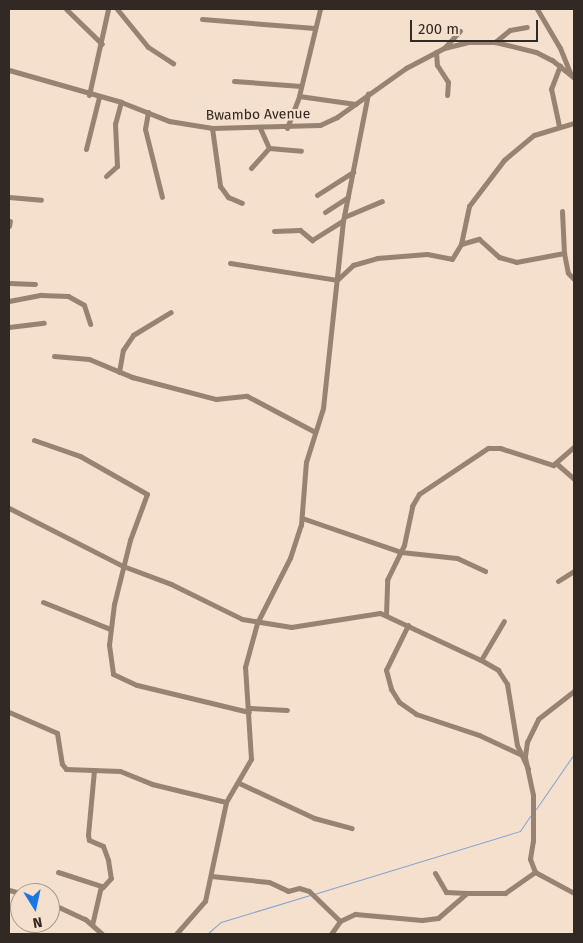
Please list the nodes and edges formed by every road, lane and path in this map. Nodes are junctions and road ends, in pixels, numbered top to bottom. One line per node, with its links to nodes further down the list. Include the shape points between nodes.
1 (66, 9): 11 (street)
2 (108, 9): 11 (street)
3 (117, 9): 14 (street, via 148,47)
4 (320, 9): 7 (street)
5 (538, 9): 17 (street)
6 (202, 19): 7 (street)
7 (315, 28): 19 (street)
8 (527, 28): 10 (street, via 510,30)
9 (460, 32): 12 (street)
10 (495, 42): 12 (street, Bwambo Avenue, via 468,42); 15 (street, Bwambo Avenue, via 536,52)
11 (102, 44): 21 (street)
12 (444, 48): 13 (street, Bwambo Avenue)
13 (436, 52): 20 (street, Bwambo Avenue); 22 (street, via 437,65 448,82)
14 (173, 63)
15 (560, 66): 17 (street, Bwambo Avenue); 29 (street, via 551,89)
16 (9, 70): 21 (street, Bwambo Avenue)
17 (573, 77)
18 (234, 81): 19 (street)
19 (301, 86): 23 (street)
20 (368, 93): 26 (street, Bwambo Avenue); 37 (street)
21 (89, 95): 24 (street, Bwambo Avenue)
22 (447, 95)
23 (299, 96): 26 (street); 32 (street)
24 (99, 97): 25 (street, Bwambo Avenue); 34 (street)
25 (121, 102): 27 (street, Bwambo Avenue); 38 (street, via 115,124 116,166)
26 (355, 104): 32 (street, Bwambo Avenue, via 325,123)
27 (148, 112): 30 (street, Bwambo Avenue, via 184,126); 41 (street, via 145,129)
28 (574, 123): 29 (street)
29 (559, 126): 50 (street, via 523,142 486,180 467,212)
30 (212, 128): 31 (street, Bwambo Avenue); 45 (street, via 220,186 228,197)
31 (260, 128): 32 (street, Bwambo Avenue); 33 (street)
32 (287, 128)
33 (269, 148): 35 (street); 36 (street)
34 (86, 149)
35 (301, 151)
36 (251, 168)
37 (353, 172): 39 (street); 42 (street)
38 (106, 176)
39 (317, 195)
40 (9, 197): 43 (street)
41 (162, 197)
42 (348, 197): 47 (street); 48 (street)
43 (41, 200)
44 (382, 201): 48 (street)
45 (242, 203)
46 (562, 211): 51 (street)
47 (325, 212)
48 (344, 219): 49 (street, via 312,240 300,230); 54 (street)
49 (274, 231)
50 (461, 244): 51 (street, via 479,239 499,257 516,262); 54 (street, via 452,259 427,254 377,258 353,265)
51 (564, 253): 53 (street, via 568,273)
52 (230, 263): 54 (street)
53 (574, 279)
54 (337, 280): 64 (street, via 323,408)
55 (9, 283): 56 (street)
56 (35, 284)
57 (9, 301): 60 (street, via 41,295 68,296 84,305)
58 (171, 312): 63 (street, via 134,335 123,350)
59 (44, 323): 61 (street)
60 (90, 324)
61 (9, 327)
62 (54, 356): 63 (street, via 89,359)
63 (119, 372): 64 (street, via 216,399 247,396)
64 (315, 432): 70 (street, via 306,462)
65 (34, 440): 72 (street, via 71,452 147,492)
66 (574, 447): 67 (street)
67 (556, 464): 68 (street); 71 (street, via 500,448 485,450 415,499)
68 (574, 479)
69 (9, 508): 72 (street)
70 (302, 518): 71 (street); 79 (street, via 290,558)
71 (401, 552): 73 (street, via 457,558); 77 (street, via 391,565 387,580)
72 (123, 566): 79 (street, via 172,584); 81 (street)
73 (485, 571)
74 (574, 571): 75 (street)
75 (558, 581)
76 (43, 602): 81 (street)
77 (386, 615): 79 (street, via 376,613 291,626); 80 (street)
78 (504, 621): 82 (street)
79 (257, 624): 84 (street, via 245,667)
80 (408, 626): 82 (street); 87 (street, via 386,670 391,689 399,702 411,712 479,735)
81 (110, 629): 84 (street, via 109,657 113,674 119,678 185,698)
82 (481, 660): 87 (street, via 498,670 507,684)
83 (574, 691): 88 (street, via 555,702 533,725 525,751)
84 (249, 710): 85 (street); 90 (street, via 251,759)
85 (287, 710)
86 (9, 712): 89 (street, via 57,733 63,767)
87 (520, 754): 88 (street)
88 (528, 769): 94 (street, via 534,831 530,859)
89 (94, 770): 91 (street, via 120,771 152,784); 97 (street, via 88,837 102,846 108,860 111,878)
90 (239, 783): 91 (street); 92 (street, via 314,818)
91 (226, 802): 96 (street)
92 (352, 828)
93 (58, 872): 97 (street)
94 (535, 872): 98 (street, via 505,893); 99 (street)
95 (435, 873): 98 (street, via 446,892)
96 (211, 876): 101 (street, via 269,882 288,891 299,888 310,891); 104 (street, via 202,907)
97 (102, 888): 102 (street)
98 (467, 892): 101 (street, via 444,914 432,920 362,913)
99 (574, 893)
100 (60, 908): 102 (street)
101 (340, 921): 105 (street)
102 (92, 924): 103 (street)
103 (102, 934)
104 (176, 934)
105 (331, 934)

